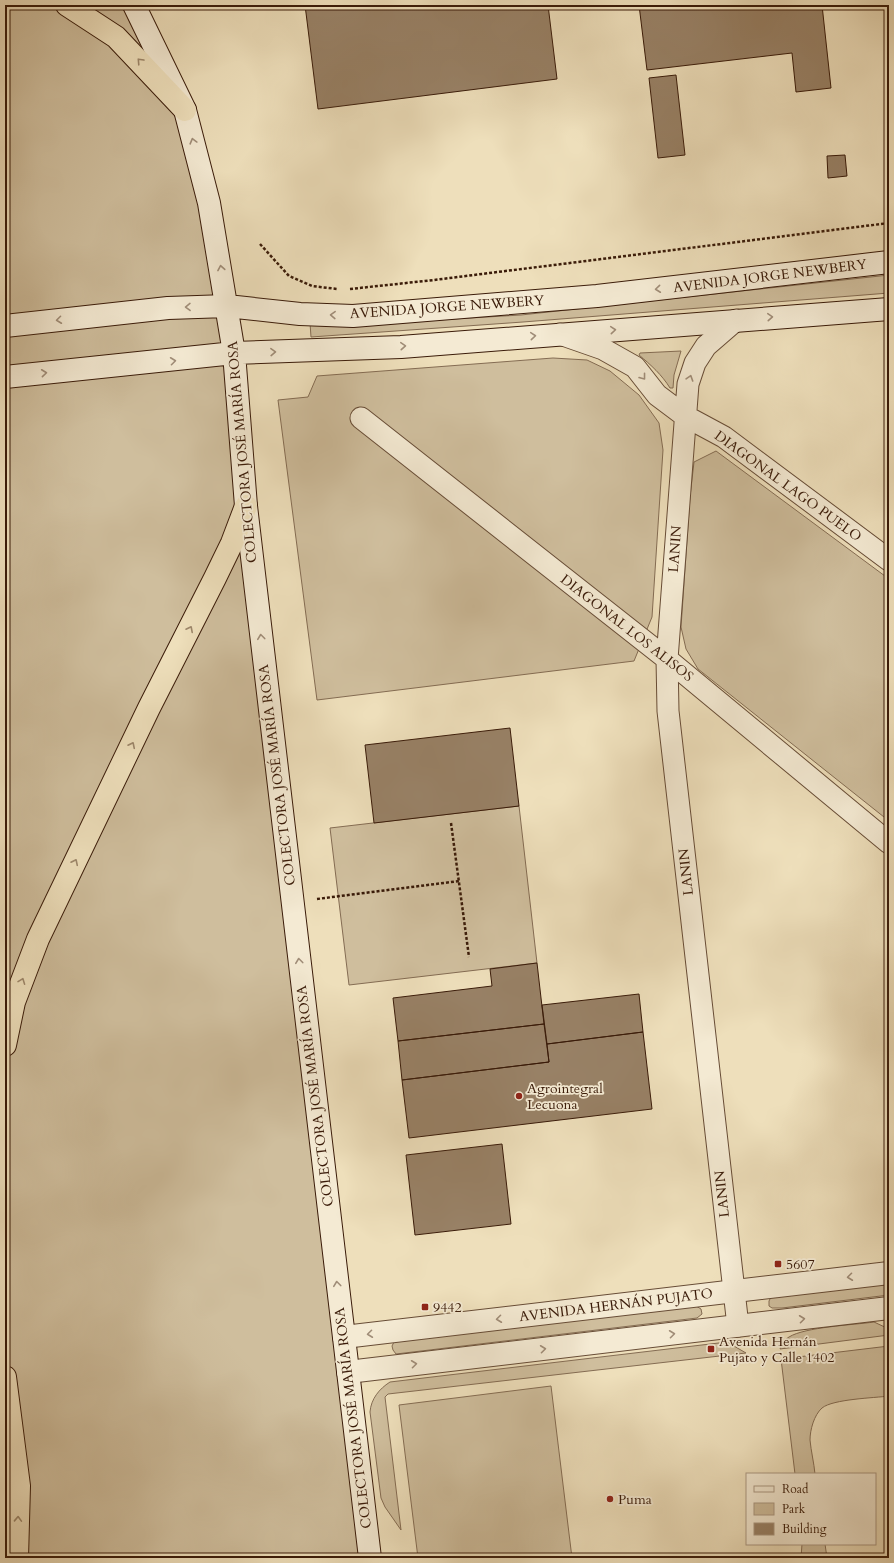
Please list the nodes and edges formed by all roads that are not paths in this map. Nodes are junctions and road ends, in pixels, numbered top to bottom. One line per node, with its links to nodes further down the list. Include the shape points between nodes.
1 (67, 5): 3 (highway, one-way to 1, via 116,37)
2 (134, 5): 3 (main road, COLECTORA JOSÉ MARÍA ROSA)
3 (185, 110): 5 (main road, COLECTORA JOSÉ MARÍA ROSA, one-way to 3, via 209,203)
4 (889, 262): 5 (main road, AVENIDA JORGE NEWBERY, one-way to 5, via 597,296 353,316 300,314)
5 (227, 306): 8 (main road, AVENIDA JORGE NEWBERY, one-way to 8, via 168,308); 10 (main road, COLECTORA JOSÉ MARÍA ROSA)
6 (889, 309): 7 (main road, one-way to 6)
7 (736, 320): 9 (main road, one-way to 7); 12 (street, one-way to 7, via 688,384 695,363 706,346)
8 (5, 326)
9 (560, 334): 10 (main road, one-way to 9, via 401,347); 12 (street, DIAGONAL LAGO PUELO, one-way to 12, via 603,349 635,367 657,395)
10 (234, 353): 11 (main road, one-way to 10); 14 (main road, COLECTORA JOSÉ MARÍA ROSA)
11 (5, 377)
12 (685, 416): 15 (street, DIAGONAL LAGO PUELO, via 724,437); 16 (street, LANIN)
13 (361, 418): 16 (street, DIAGONAL LOS ALISOS)
14 (246, 506): 18 (highway, one-way to 14, via 14,1002 38,939 232,543); 23 (main road, COLECTORA JOSÉ MARÍA ROSA, one-way to 14)
15 (889, 560)
16 (667, 659): 17 (street, DIAGONAL LOS ALISOS); 20 (street, LANIN, via 668,710)
17 (889, 843)
18 (5, 1045)
19 (889, 1273): 20 (main road, AVENIDA HERNÁN PUJATO, one-way to 20)
20 (733, 1291): 22 (street, LANIN); 23 (main road, AVENIDA HERNÁN PUJATO, one-way to 23)
21 (889, 1308): 22 (main road, one-way to 21)
22 (738, 1326): 24 (main road, one-way to 22)
23 (344, 1337): 24 (main road, COLECTORA JOSÉ MARÍA ROSA)
24 (348, 1372): 27 (main road, COLECTORA JOSÉ MARÍA ROSA)
25 (5, 1376): 26 (highway, one-way to 25, via 19,1486)
26 (17, 1558)
27 (370, 1558)

